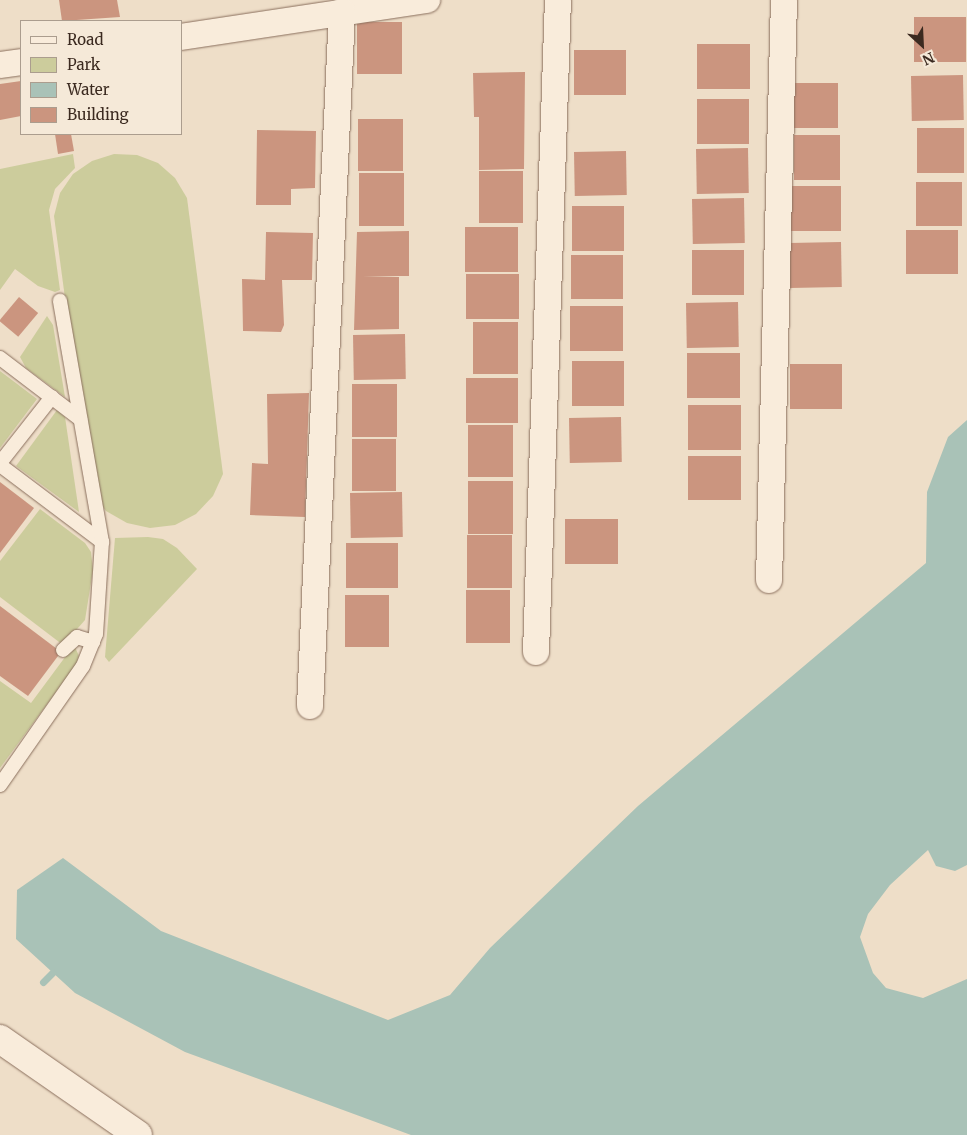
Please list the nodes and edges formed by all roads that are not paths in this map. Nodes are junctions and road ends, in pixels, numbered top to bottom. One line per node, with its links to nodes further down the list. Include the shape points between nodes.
1 (427, 0): 4 (street)
2 (558, 0): 18 (street)
3 (784, 0): 15 (street)
4 (397, 2): 5 (street)
5 (342, 12): 6 (street); 19 (street)
6 (182, 37)
7 (20, 62): 8 (street)
8 (0, 65)
9 (60, 301): 12 (lane)
10 (0, 358): 11 (lane)
11 (52, 397): 12 (lane); 13 (lane)
12 (80, 419): 14 (lane)
13 (0, 464): 14 (lane)
14 (102, 542): 16 (lane)
15 (769, 580)
16 (93, 642): 17 (lane, via 77,637); 20 (lane, via 83,666)
17 (63, 650)
18 (536, 652)
19 (310, 706)
20 (0, 784)
21 (0, 1039): 22 (street)
22 (138, 1135)

